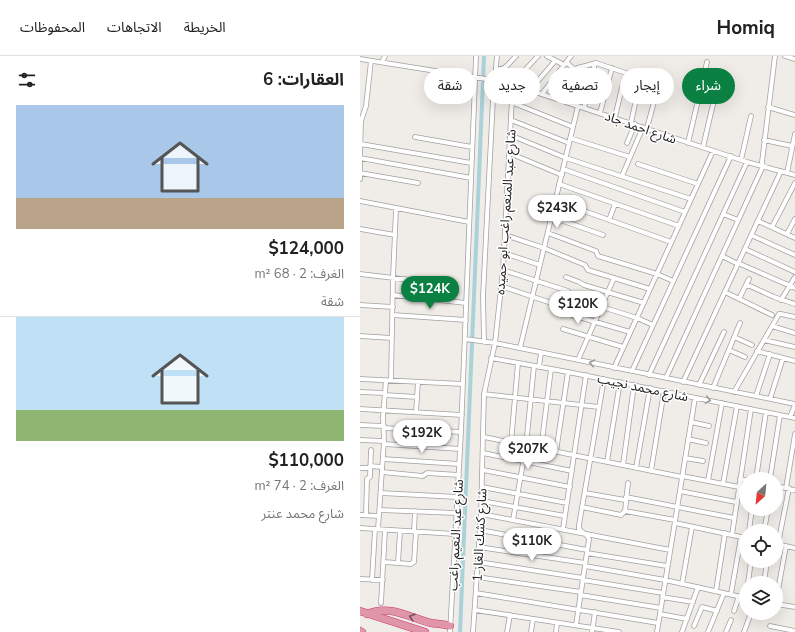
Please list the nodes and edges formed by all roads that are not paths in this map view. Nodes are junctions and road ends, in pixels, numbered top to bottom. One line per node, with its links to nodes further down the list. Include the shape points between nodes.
1 (385, 56): 14 (street)
2 (476, 56): 18 (street, شارع عبد النعيم راغب)
3 (497, 56): 19 (street)
4 (516, 56): 20 (street)
5 (538, 56): 21 (street)
6 (547, 56): 13 (street)
7 (571, 56): 17 (street)
8 (775, 56): 39 (street)
9 (785, 56): 11 (street)
10 (360, 59): 12 (street, شارع احمد جاد)
11 (795, 59)
12 (371, 61): 14 (street, شارع احمد جاد); 57 (street, via 366,106 361,121)
13 (555, 61): 17 (street); 26 (street)
14 (382, 62): 25 (street, شارع احمد جاد)
15 (708, 62): 56 (street)
16 (595, 63): 23 (street); 24 (street); 40 (street)
17 (565, 64): 22 (street); 27 (street)
18 (475, 68)
19 (496, 68)
20 (505, 68)
21 (527, 68)
22 (572, 68)
23 (578, 68)
24 (612, 68): 48 (street, via 656,83 657,91)
25 (424, 69)
26 (540, 78)
27 (542, 94): 28 (street, شارع احمد جاد)
28 (548, 96)
29 (620, 96): 44 (street)
30 (473, 104): 59 (street, شارع عبد النعيم راغب)
31 (493, 104): 166 (street, via 482,296)
32 (511, 104): 45 (street, شارع عبد المنعم راغب ابو حميده)
33 (516, 104): 47 (street)
34 (573, 104): 38 (street, شارع احمد جاد)
35 (602, 104): 41 (street)
36 (636, 104): 46 (street)
37 (713, 104): 60 (street)
38 (578, 106): 40 (street, شارع احمد جاد); 47 (street)
39 (768, 107): 42 (street); 53 (street)
40 (584, 108): 41 (street, شارع احمد جاد)
41 (600, 113): 44 (street, شارع احمد جاد)
42 (795, 115)
43 (751, 116): 67 (street)
44 (615, 117): 46 (street, شارع احمد جاد)
45 (511, 120): 50 (street, شارع عبد المنعم راغب ابو حميده); 54 (street)
46 (633, 123): 48 (street, شارع احمد جاد); 55 (street)
47 (573, 127): 52 (street)
48 (645, 127): 56 (street, شارع احمد جاد); 64 (street)
49 (795, 134): 58 (street)
50 (510, 135): 62 (street, شارع عبد المنعم راغب ابو حميده); 66 (street)
51 (415, 137): 59 (street)
52 (570, 138): 54 (street); 64 (street)
53 (764, 140): 58 (street); 71 (street)
54 (569, 143): 66 (street)
55 (627, 143)
56 (688, 143): 60 (street, شارع احمد جاد)
57 (361, 144): 65 (street); 69 (street)
58 (792, 146): 75 (street)
59 (472, 147): 69 (street, شارع عبد النعيم راغب)
60 (704, 148): 61 (street, شارع احمد جاد)
61 (713, 150): 63 (street, شارع احمد جاد); 84 (street)
62 (509, 154): 76 (street); 104 (street, شارع عبد المنعم راغب ابو حميده)
63 (731, 156): 67 (street, شارع احمد جاد); 125 (street)
64 (630, 157): 78 (street)
65 (360, 158)
66 (566, 158): 72 (street); 78 (street)
67 (741, 160): 68 (street, شارع احمد جاد)
68 (747, 162): 71 (street, شارع احمد جاد); 91 (street)
69 (471, 163): 79 (street, شارع عبد النعيم راغب)
70 (638, 164): 84 (street)
71 (763, 166): 73 (street, شارع احمد جاد); 95 (street)
72 (563, 169): 76 (street); 90 (street)
73 (781, 171): 75 (street, شارع احمد جاد); 96 (street)
74 (360, 173): 79 (street, via 360,158); 80 (street); 81 (street)
75 (786, 173): 77 (street, شارع احمد جاد)
76 (562, 175): 83 (street)
77 (795, 175)
78 (622, 176): 85 (street)
79 (471, 178): 97 (street, شارع عبد النعيم راغب)
80 (360, 179)
81 (418, 183)
82 (795, 183): 99 (street)
83 (560, 184): 87 (street); 88 (street)
84 (698, 184): 85 (street)
85 (691, 199): 90 (street)
86 (360, 200): 89 (street)
87 (556, 201): 92 (street); 94 (street)
88 (615, 204): 94 (street); 98 (street)
89 (396, 209): 97 (street); 103 (street)
90 (685, 212): 98 (street)
91 (723, 214): 95 (street); 189 (street)
92 (552, 216): 101 (street); 105 (street)
93 (795, 219): 102 (street)
94 (609, 220): 108 (street)
95 (738, 220): 113 (street)
96 (758, 221): 99 (street); 106 (street)
97 (469, 222): 140 (street, شارع عبد النعيم راغب)
98 (679, 226): 108 (street)
99 (772, 227): 102 (street)
100 (360, 229): 103 (street)
101 (548, 233): 109 (street); 119 (street, via 596,251 598,256)
102 (787, 234): 107 (street)
103 (395, 235): 120 (street)
104 (505, 235): 109 (street); 111 (street, شارع عبد المنعم راغب ابو حميده)
105 (603, 235)
106 (751, 235): 110 (street); 112 (street)
107 (795, 238)
108 (672, 242): 119 (street)
109 (544, 248): 115 (street); 123 (street, via 585,265 588,270)
110 (745, 249): 114 (street); 117 (street)
111 (504, 253): 115 (street); 116 (street, شارع عبد المنعم راغب ابو حميده)
112 (795, 255)
113 (722, 256): 114 (street); 190 (street)
114 (738, 264): 130 (street); 134 (street)
115 (540, 265): 126 (street)
116 (503, 270): 126 (street); 128 (street, شارع عبد المنعم راغب ابو حميده)
117 (795, 272)
118 (360, 274): 120 (street)
119 (657, 274): 125 (street); 131 (street)
120 (393, 277): 127 (street); 135 (street)
121 (566, 277): 133 (street)
122 (795, 277): 130 (street)
123 (614, 278): 131 (street); 133 (street)
124 (749, 279): 129 (street)
125 (673, 281): 154 (street)
126 (536, 282): 136 (street, via 568,292); 137 (street)
127 (454, 285)
128 (501, 286): 137 (street); 167 (street, شارع عبد المنعم راغب ابو حميده)
129 (746, 286): 138 (street); 139 (street)
130 (789, 286): 132 (street); 139 (street)
131 (650, 288): 141 (street)
132 (795, 288)
133 (608, 292): 141 (street); 146 (street)
134 (725, 292): 138 (street); 196 (street)
135 (393, 295): 140 (street); 144 (street)
136 (568, 296): 145 (street); 146 (street)
137 (533, 297): 145 (street); 171 (street)
138 (739, 299): 148 (street)
139 (781, 300): 142 (street)
140 (466, 303): 151 (street, شارع عبد النعيم راغب)
141 (644, 303): 150 (street)
142 (795, 304)
143 (360, 305): 144 (street)
144 (393, 307): 147 (street)
145 (563, 307): 152 (street, via 571,310 572,315)
146 (602, 307): 150 (street); 152 (street)
147 (393, 315): 151 (street); 163 (street)
148 (772, 315)
149 (795, 317): 155 (street, via 780,314)
150 (637, 318): 154 (street); 157 (street)
151 (466, 320): 164 (street, شارع عبد النعيم راغب)
152 (595, 322): 157 (street); 161 (street)
153 (740, 323): 162 (street)
154 (653, 325): 186 (street)
155 (772, 326): 159 (street); 165 (street)
156 (563, 329): 161 (street)
157 (630, 332): 169 (street)
158 (724, 332): 199 (street)
159 (795, 333)
160 (360, 336): 163 (street)
161 (588, 336): 169 (street); 179 (street)
162 (734, 337): 168 (street); 172 (street)
163 (392, 338): 193 (street)
164 (465, 339): 166 (street, شارع محمد نجيب); 197 (street, شارع عبد النعيم راغب)
165 (764, 340): 170 (street); 173 (street)
166 (483, 341): 167 (street, شارع محمد نجيب)
167 (495, 343): 171 (street, شارع محمد نجيب); 177 (street, شارع كشك الغاز 1)
168 (752, 345)
169 (624, 347): 184 (street)
170 (795, 347)
171 (520, 348): 174 (street, شارع محمد نجيب)
172 (729, 350): 176 (street); 201 (street)
173 (757, 351): 175 (street); 204 (street)
174 (541, 353): 179 (street, شارع محمد نجيب); 183 (street)
175 (770, 354): 178 (street); 207 (street)
176 (745, 357)
177 (491, 358): 181 (street, شارع محمد نجيب); 206 (street, شارع كشك الغاز 1)
178 (783, 358): 180 (street); 212 (street)
179 (578, 360): 184 (street, شارع محمد نجيب, one-way to 179)
180 (795, 361)
181 (518, 363): 182 (street, شارع محمد نجيب); 209 (street)
182 (534, 366): 183 (street, شارع محمد نجيب); 211 (street)
183 (540, 367): 185 (street, شارع محمد نجيب)
184 (614, 368): 186 (street, شارع محمد نجيب)
185 (551, 369): 187 (street, شارع محمد نجيب); 213 (street)
186 (632, 371): 189 (street, شارع محمد نجيب)
187 (568, 372): 188 (street, شارع محمد نجيب); 214 (street)
188 (586, 375): 192 (street, شارع محمد نجيب); 216 (street)
189 (649, 375): 190 (street, شارع محمد نجيب)
190 (666, 378): 196 (street, شارع محمد نجيب)
191 (360, 379): 193 (street)
192 (604, 379): 195 (street, شارع محمد نجيب); 219 (street)
193 (388, 380): 194 (street); 205 (street)
194 (418, 382): 197 (street); 208 (street)
195 (620, 382): 198 (street, شارع محمد نجيب); 254 (street)
196 (683, 382): 199 (street, شارع محمد نجيب)
197 (463, 384): 226 (street, شارع عبد النعيم راغب)
198 (634, 385): 200 (street, شارع محمد نجيب); 256 (street)
199 (699, 385): 201 (street, شارع محمد نجيب)
200 (650, 388): 202 (street, شارع محمد نجيب); 259 (street)
201 (714, 388): 204 (street, شارع محمد نجيب)
202 (664, 391): 210 (street, شارع محمد نجيب); 263 (street)
203 (360, 392): 205 (street)
204 (734, 392): 207 (street, شارع محمد نجيب)
205 (385, 394): 208 (street); 222 (street)
206 (484, 394): 209 (street); 235 (street, شارع كشك الغاز 1)
207 (756, 396): 212 (street, شارع محمد نجيب)
208 (417, 397): 223 (street)
209 (515, 397): 211 (street); 238 (street)
210 (695, 398): 215 (street, شارع محمد نجيب, one-way to 215); 229 (street)
211 (531, 399): 213 (street); 241 (street)
212 (770, 399): 217 (street, شارع محمد نجيب)
213 (547, 401): 214 (street); 243 (street)
214 (564, 402): 216 (street); 245 (street)
215 (722, 403): 218 (street, شارع محمد نجيب); 270 (street)
216 (582, 404): 219 (street); 248 (street)
217 (795, 404): 227 (street)
218 (736, 406): 221 (street, شارع محمد نجيب); 272 (street)
219 (599, 407): 251 (street)
220 (360, 409): 222 (street)
221 (751, 409): 224 (street, شارع محمد نجيب); 264 (street)
222 (384, 410): 223 (street); 232 (street)
223 (416, 412): 226 (street)
224 (766, 412): 225 (street, شارع محمد نجيب); 265 (street)
225 (780, 414): 227 (street, شارع محمد نجيب); 266 (street)
226 (462, 415): 233 (street, شارع عبد النعيم راغب)
227 (790, 417): 228 (street, شارع محمد نجيب)
228 (795, 418)
229 (691, 422): 231 (street); 236 (street)
230 (360, 425): 232 (street)
231 (709, 426)
232 (384, 427): 233 (street); 240 (street)
233 (461, 432): 242 (street, شارع عبد النعيم راغب)
234 (795, 434): 246 (street)
235 (484, 437): 238 (street); 247 (street, شارع كشك الغاز 1)
236 (688, 439): 239 (street); 249 (street)
237 (360, 440): 240 (street)
238 (510, 442): 241 (street)
239 (706, 442)
240 (384, 443): 242 (street); 250 (street)
241 (526, 446): 243 (street); 252 (street)
242 (460, 449): 255 (street, شارع عبد النعيم راغب)
243 (541, 449): 245 (street)
244 (371, 450): 257 (street)
245 (556, 452): 248 (street)
246 (794, 453): 277 (street)
247 (483, 454): 252 (street); 261 (street, شارع كشك الغاز 1)
248 (574, 455): 251 (street); 262 (street)
249 (685, 458): 253 (street); 268 (street)
250 (383, 459): 255 (street); 260 (street)
251 (591, 459): 254 (street); 282 (street)
252 (523, 461): 262 (street); 269 (street)
253 (703, 461)
254 (608, 462): 256 (street)
255 (459, 464): 267 (street, شارع عبد النعيم راغب)
256 (623, 465): 259 (street)
257 (370, 467): 258 (street); 260 (street); 297 (street)
258 (360, 468)
259 (636, 468): 263 (street)
260 (382, 469): 267 (street, via 423,476 427,473); 280 (street)
261 (483, 470): 269 (street); 274 (street, شارع كشك الغاز 1)
262 (572, 471): 275 (street)
263 (651, 471): 268 (street)
264 (741, 472)
265 (757, 472)
266 (771, 472)
267 (459, 475): 283 (street, شارع عبد النعيم راغب)
268 (682, 476): 270 (street); 279 (street)
269 (520, 477): 275 (street); 281 (street)
270 (708, 481): 272 (street)
271 (628, 483): 284 (street)
272 (723, 484): 273 (street)
273 (739, 486): 287 (street)
274 (482, 487): 281 (street); 285 (street, شارع كشك الغاز 1)
275 (570, 487): 286 (street)
276 (783, 487): 277 (street)
277 (788, 488): 278 (street); 303 (street)
278 (795, 490)
279 (680, 491): 287 (street); 290 (street)
280 (381, 493): 283 (street); 291 (street)
281 (517, 493): 286 (street); 289 (street)
282 (585, 493): 284 (street); 288 (street)
283 (457, 497): 294 (street, شارع عبد النعيم راغب)
284 (626, 499): 290 (street); 293 (street)
285 (482, 501): 289 (street); 295 (street, شارع كشك الغاز 1)
286 (567, 502): 299 (street)
287 (736, 502): 300 (street)
288 (582, 506): 293 (street, via 621,514); 312 (street, via 579,527)
289 (514, 507): 299 (street); 301 (street)
290 (677, 507): 300 (street); 302 (street)
291 (380, 510): 292 (street); 298 (street)
292 (415, 511): 294 (street); 311 (street)
293 (625, 511): 302 (street)
294 (456, 513): 314 (street, شارع عبد النعيم راغب)
295 (481, 514): 301 (street); 309 (street, شارع كشك الغاز 1)
296 (360, 515): 297 (street)
297 (366, 515): 298 (street)
298 (379, 516): 306 (street)
299 (566, 516): 307 (street)
300 (734, 518): 315 (street)
301 (513, 520): 307 (street)
302 (675, 521): 304 (street); 321 (street)
303 (781, 524)
304 (692, 526): 313 (street); 336 (street)
305 (360, 528): 306 (street)
306 (377, 529): 308 (street); 333 (street)
307 (563, 529): 312 (street)
308 (385, 530): 310 (street); 324 (street)
309 (480, 530): 319 (street, شارع كشك الغاز 1); 322 (street)
310 (400, 531): 311 (street); 326 (street)
311 (415, 532): 314 (street); 326 (street, via 415,560 411,564)
312 (584, 533): 321 (street); 322 (street, via 589,539)
313 (725, 533): 315 (street); 338 (street)
314 (455, 534): 367 (street, شارع عبد النعيم راغب)
315 (732, 535): 316 (street)
316 (739, 536)
317 (783, 545): 318 (street)
318 (786, 546): 320 (street); 329 (street)
319 (479, 547): 325 (street, شارع كشك الغاز 1); 327 (street)
320 (795, 548)
321 (670, 550): 328 (street)
322 (587, 551): 327 (street); 328 (street)
323 (739, 559): 342 (street)
324 (384, 562): 326 (street); 334 (street)
325 (478, 562): 330 (street, شارع كشك الغاز 1); 332 (street)
326 (398, 563)
327 (585, 565): 332 (street); 335 (street)
328 (668, 566): 335 (street)
329 (781, 576)
330 (477, 577): 339 (street, شارع كشك الغاز 1); 341 (street)
331 (360, 579): 333 (street)
332 (583, 579): 341 (street); 343 (street)
333 (372, 580): 334 (street)
334 (383, 580): 346 (street)
335 (665, 580): 336 (street); 343 (street)
336 (682, 584): 337 (street)
337 (698, 587): 338 (street); 345 (street)
338 (716, 591): 340 (street)
339 (476, 593): 350 (street); 351 (street, شارع كشك الغاز 1)
340 (724, 593): 342 (street); 352 (street)
341 (581, 594): 349 (street); 350 (street)
342 (731, 594): 344 (street)
343 (663, 595): 345 (street); 349 (street)
344 (739, 596): 353 (street)
345 (693, 602): 359 (street)
346 (382, 603)
347 (783, 604): 348 (street)
348 (795, 607)
349 (661, 608): 356 (street)
350 (578, 609): 355 (street); 364 (street)
351 (474, 610): 357 (street); 373 (street, شارع كشك الغاز 1)
352 (716, 611): 365 (street, via 702,607); 370 (street)
353 (734, 611)
354 (364, 612): 367 (highway, one-way to 354, via 391,610); 372 (highway)
355 (595, 612): 363 (street); 368 (street)
356 (660, 614): 359 (street); 363 (street)
357 (510, 615): 358 (street); 374 (street)
358 (533, 619): 362 (street); 375 (street)
359 (687, 619): 379 (street)
360 (731, 620): 381 (street)
361 (748, 620): 382 (street)
362 (557, 622): 364 (street); 376 (street)
363 (658, 623): 378 (street)
364 (576, 625): 368 (street)
365 (694, 626)
366 (770, 626): 371 (street)
367 (450, 629)
368 (592, 630): 369 (street)
369 (608, 631): 377 (street)
370 (709, 631): 380 (street)
371 (795, 631)
372 (425, 632)
373 (473, 632)
374 (508, 632)
375 (531, 632)
376 (556, 632)
377 (619, 632)
378 (657, 632)
379 (682, 632)
380 (715, 632)
381 (726, 632)
382 (744, 632)

